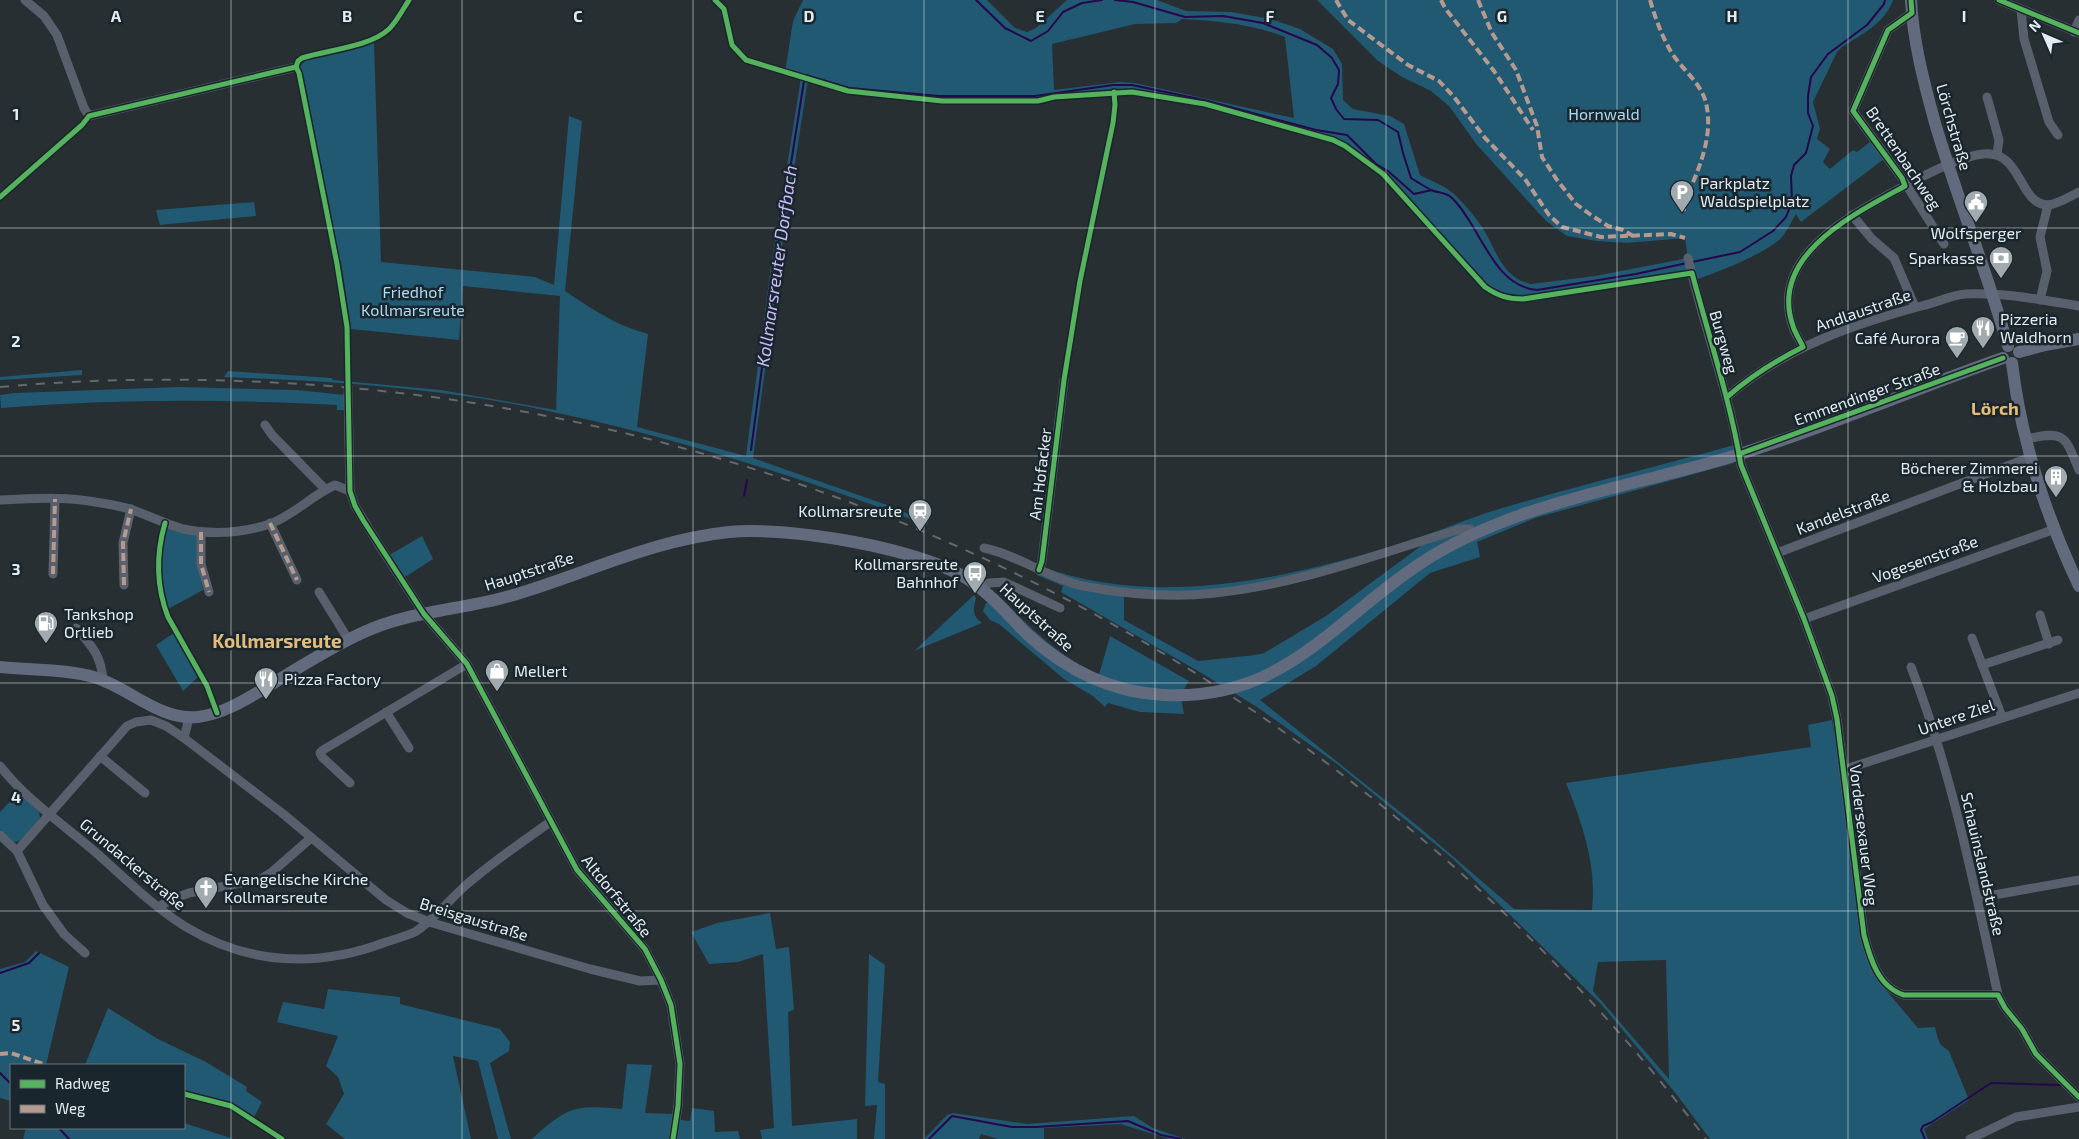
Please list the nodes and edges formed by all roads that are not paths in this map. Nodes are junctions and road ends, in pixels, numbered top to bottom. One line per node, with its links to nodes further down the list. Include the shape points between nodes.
1 (25, 0): 7 (street, via 44,16 57,35 89,116)
2 (1999, 0): 4 (street)
3 (1911, 6): 11 (main road, Lörchstraße, via 1925,89); 12 (street, Brettenbachweg, via 1888,30 1853,111)
4 (2021, 10): 6 (street); 9 (street, via 2024,39 2043,104)
5 (2079, 20): 6 (street)
6 (2076, 32)
7 (296, 68)
8 (1987, 97): 10 (street, via 1999,140)
9 (2058, 135)
10 (1997, 154): 11 (street, via 1982,154); 14 (street, via 2012,166 2038,202)
11 (1947, 165): 12 (street); 18 (main road, Lörchstraße)
12 (1905, 186): 15 (street); 16 (street, Brettenbachweg)
13 (2079, 192): 14 (street)
14 (2048, 205): 19 (street, via 2040,237 2046,271)
15 (1852, 215): 21 (street, via 1894,258); 23 (street, via 1818,242 1794,274 1789,309)
16 (1944, 244)
17 (1689, 262): 27 (street, Burgweg)
18 (1993, 295): 19 (street, Andlaustraße); 21 (street, Andlaustraße, via 1956,295); 24 (main road, Lörchstraße)
19 (2040, 300): 20 (street, Andlaustraße)
20 (2079, 306)
21 (1915, 307): 23 (street, Andlaustraße)
22 (2079, 339): 24 (main road, Emmendinger Straße)
23 (1803, 347): 27 (street, Andlaustraße, via 1770,364)
24 (2010, 355): 29 (main road, Lörchstraße); 30 (main road, Emmendinger Straße)
25 (1064, 380): 44 (street, Am Hofacker)
26 (348, 395): 34 (street)
27 (1726, 397): 30 (street, Burgweg)
28 (266, 432): 33 (street)
29 (2026, 439): 31 (main road, Lörchstraße); 32 (street, via 2055,435 2063,438)
30 (1739, 454): 41 (main road, Emmendinger Straße, via 1528,513); 43 (street, Vordersexauer Weg)
31 (2031, 457): 39 (main road, Lörchstraße); 43 (street, Kandelstraße)
32 (2079, 470)
33 (325, 489): 34 (street, via 335,485); 38 (street, via 300,508)
34 (350, 491): 53 (street, Altdorfstraße, via 372,535)
35 (55, 499): 36 (street); 37 (street, via 94,501); 45 (street)
36 (0, 500)
37 (131, 509): 40 (street); 47 (street, via 123,543)
38 (270, 523): 40 (street, via 240,531); 46 (street)
39 (2055, 529): 48 (main road, Lörchstraße); 55 (street, Vogesenstraße)
40 (201, 532): 50 (street, via 201,564)
41 (1475, 534): 44 (street, via 1470,529 1460,528 1319,572 1214,593 1152,594 1103,589 1060,580); 49 (main road, Hauptstraße, via 1417,566 1313,647 1252,683 1214,693 1182,696 1146,694 1097,681 1045,649)
42 (984, 548): 44 (street)
43 (1777, 553): 55 (street, Vordersexauer Weg)
44 (1039, 570)
45 (54, 574)
46 (297, 580)
47 (124, 585)
48 (2079, 586)
49 (982, 589): 52 (street, Hauptstraße, via 988,583 1004,582); 53 (main road, Hauptstraße, via 946,567 910,555 820,537 748,530 668,543 504,598)
50 (209, 592)
51 (319, 592): 58 (street)
52 (1060, 608)
53 (424, 614): 58 (main road, Hauptstraße, via 384,624); 61 (street, Altdorfstraße)
54 (2040, 615): 60 (street)
55 (1804, 619): 76 (street, Vordersexauer Weg, via 1832,696)
56 (76, 628): 65 (street, via 98,655)
57 (1972, 638): 62 (street)
58 (348, 639): 69 (main road, Hauptstraße, via 230,707)
59 (2058, 640): 60 (street)
60 (2049, 644): 62 (street)
61 (467, 664): 67 (street); 80 (street, Altdorfstraße)
62 (1982, 665): 70 (street)
63 (0, 666): 65 (main road, Hauptstraße, via 78,674)
64 (1911, 667): 72 (street, Schauinslandstraße)
65 (103, 680): 68 (main road, Hauptstraße)
66 (2079, 693): 70 (street, Untere Ziel)
67 (386, 712): 73 (street); 77 (street, via 320,753)
68 (154, 714): 69 (main road, Hauptstraße); 71 (street, Breisgaustraße); 74 (street, via 126,726)
69 (189, 718): 71 (street)
70 (2002, 718): 72 (street, Untere Ziel)
71 (184, 738): 82 (street, Breisgaustraße)
72 (1938, 740): 76 (street, Untere Ziel); 85 (street, Schauinslandstraße)
73 (409, 748)
74 (100, 756): 78 (street); 79 (street)
75 (0, 766): 79 (street, Grundackerstraße, via 20,790)
76 (1843, 770): 90 (street, Vordersexauer Weg, via 1864,935 1882,979 1894,992 1904,995)
77 (350, 783)
78 (145, 793)
79 (49, 814): 83 (street); 86 (street, Grundackerstraße)
80 (550, 822): 87 (street, Grundackerstraße, via 494,861); 89 (street, Altdorfstraße, via 577,870 644,949)
81 (0, 835): 83 (street)
82 (311, 838): 86 (street, via 261,879 189,893); 87 (street, Breisgaustraße, via 386,900)
83 (17, 851): 88 (street, via 43,904 64,934)
84 (2079, 880): 85 (street)
85 (1977, 898): 90 (street, Schauinslandstraße)
86 (158, 907): 87 (street, Grundackerstraße, via 212,941 264,956 290,959 319,960 372,948 414,932)
87 (429, 922): 89 (street, Breisgaustraße, via 590,969 640,981)
88 (85, 953)
89 (661, 980): 93 (street, Altdorfstraße, via 672,1005 680,1064)
90 (1998, 995): 91 (street, via 2036,1054)
91 (2078, 1096)
92 (2079, 1108): 94 (street, via 2016,1118)
93 (673, 1139)
94 (1970, 1139)

